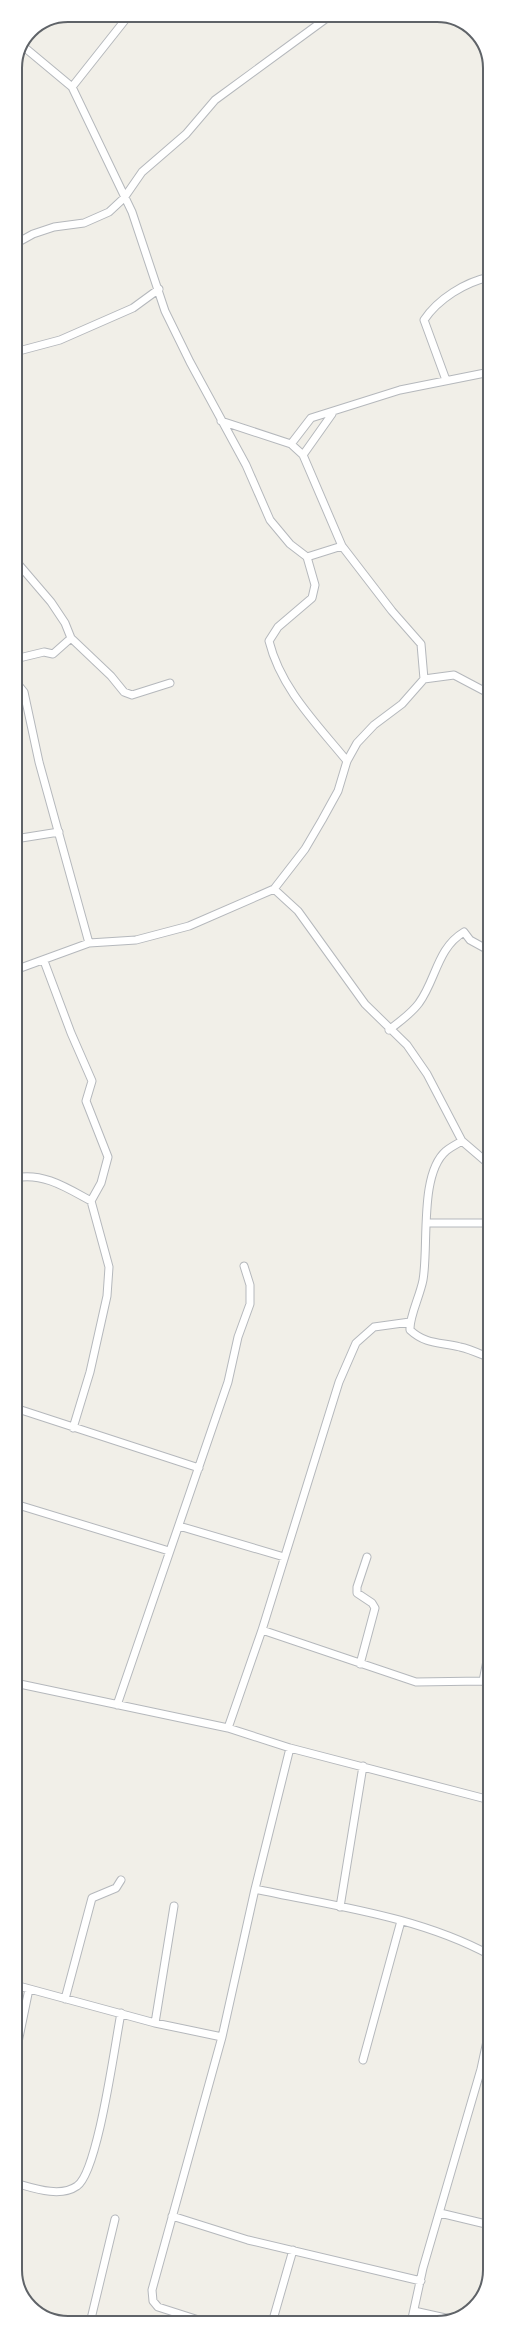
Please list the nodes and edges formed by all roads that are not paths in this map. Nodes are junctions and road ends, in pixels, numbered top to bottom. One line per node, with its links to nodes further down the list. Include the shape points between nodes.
1 (123, 22): 4 (street)
2 (321, 22): 5 (street, via 215,100 186,134 142,172)
3 (26, 49): 4 (street)
4 (72, 87): 5 (street)
5 (124, 198): 6 (street, via 109,212 84,222 54,227); 8 (street, via 140,232)
6 (22, 240)
7 (483, 280): 11 (street, via 442,300 431,309 424,320)
8 (159, 290): 9 (street, via 132,308 60,340); 13 (street, via 165,311)
9 (22, 350)
10 (483, 373): 11 (street)
11 (446, 380): 12 (street, via 377,397)
12 (332, 414): 14 (street, via 311,418); 15 (street)
13 (221, 422): 14 (street); 17 (street, via 246,465 270,520 290,544)
14 (292, 444): 15 (street)
15 (303, 455): 16 (street)
16 (342, 546): 17 (street); 21 (street, via 421,644)
17 (307, 557): 25 (street, via 315,585 312,598 278,627 269,641 290,691)
18 (22, 568): 19 (street, via 51,602 65,623)
19 (71, 638): 20 (street, via 53,654 44,652); 22 (street, via 124,692 132,695)
20 (22, 657)
21 (424, 679): 24 (street, via 454,675); 25 (street, via 402,704 374,725)
22 (170, 683)
23 (22, 690): 26 (street)
24 (483, 690)
25 (347, 761): 28 (street, via 338,791 322,820)
26 (59, 832): 27 (street); 29 (street)
27 (22, 839)
28 (274, 889): 29 (street, via 189,926 136,940); 33 (street, via 298,911 364,1004)
29 (89, 943): 31 (street)
30 (483, 947): 33 (street, via 470,940 464,932 456,936 446,946 419,1004)
31 (44, 960): 32 (street); 37 (street, via 92,1081 86,1101 108,1157 101,1183)
32 (22, 968)
33 (389, 1030): 34 (street, via 407,1044 427,1074)
34 (462, 1140): 35 (street); 38 (street, via 446,1151 436,1166 427,1196)
35 (483, 1159)
36 (22, 1177): 37 (street, via 52,1181)
37 (91, 1201): 44 (street, via 109,1266 107,1296 90,1372)
38 (428, 1223): 39 (street); 41 (street, via 423,1280 417,1307)
39 (483, 1223)
40 (244, 1266): 45 (street, via 250,1285 250,1304 238,1337 228,1382)
41 (410, 1322): 42 (street, via 410,1330 419,1338 460,1347); 49 (street, via 374,1327 356,1343 339,1382)
42 (483, 1355)
43 (22, 1410): 44 (street)
44 (73, 1428): 45 (street)
45 (199, 1468): 47 (street)
46 (22, 1506): 48 (street)
47 (179, 1526): 48 (street); 49 (street)
48 (169, 1551): 55 (street)
49 (284, 1557): 51 (street)
50 (367, 1557): 52 (street, via 357,1593 375,1608)
51 (262, 1630): 52 (street); 56 (street)
52 (360, 1664): 53 (street, via 416,1682)
53 (483, 1682)
54 (22, 1685): 55 (street)
55 (117, 1705): 56 (street)
56 (228, 1728): 57 (street)
57 (290, 1748): 58 (street); 61 (street)
58 (363, 1766): 59 (street); 63 (street)
59 (483, 1798)
60 (121, 1880): 68 (street, via 116,1888 98,1893 92,1898)
61 (255, 1889): 63 (street); 72 (street)
62 (174, 1906): 70 (street)
63 (340, 1907): 64 (street)
64 (401, 1920): 65 (street); 74 (street)
65 (483, 1952)
66 (22, 1987): 67 (street)
67 (30, 1989): 68 (street); 71 (street)
68 (65, 1999): 69 (street)
69 (121, 2013): 70 (street); 75 (street, via 95,2151 84,2179 77,2187 49,2193)
70 (155, 2023): 72 (street)
71 (22, 2025)
72 (222, 2037): 77 (street)
73 (483, 2054): 76 (street)
74 (363, 2060)
75 (22, 2185)
76 (440, 2213): 79 (street); 81 (street)
77 (172, 2216): 80 (street, via 248,2240); 84 (street, via 152,2290 153,2302 158,2307)
78 (114, 2219): 83 (street)
79 (483, 2223)
80 (293, 2250): 81 (street); 85 (street)
81 (421, 2281): 82 (street)
82 (414, 2311): 86 (street); 87 (street)
83 (92, 2316)
84 (188, 2316)
85 (274, 2316)
86 (413, 2316)
87 (436, 2316)

